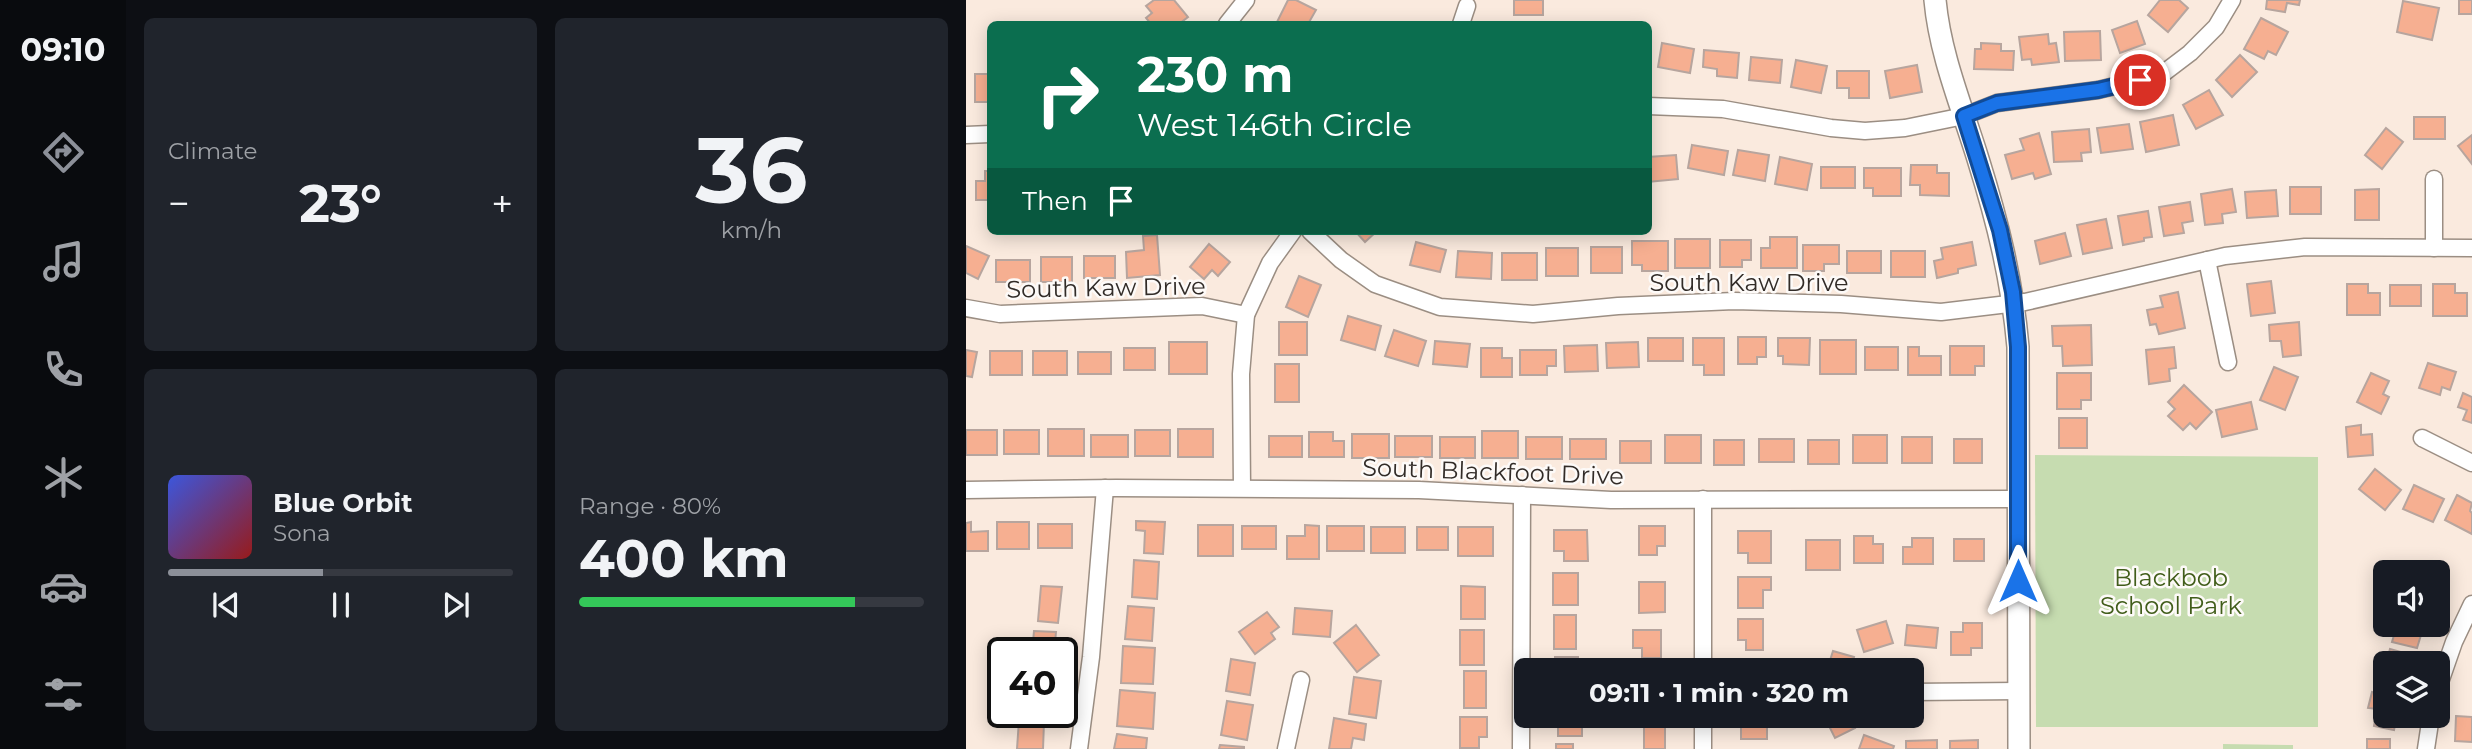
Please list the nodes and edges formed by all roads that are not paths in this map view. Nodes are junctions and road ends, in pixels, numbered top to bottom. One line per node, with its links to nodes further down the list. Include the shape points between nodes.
1 (1936, 0): 8 (street)
2 (2232, 0): 8 (street, via 2216,27 2161,75 2098,90 1997,103)
3 (1237, 3): 5 (street)
4 (1467, 6): 6 (street)
5 (1228, 21)
6 (1462, 21)
7 (1652, 106): 8 (street, via 1723,108 1865,131)
8 (1964, 116): 17 (street, via 2000,230)
9 (987, 134): 10 (street)
10 (966, 135)
11 (2434, 179): 14 (street)
12 (1290, 235): 19 (street, via 1270,263)
13 (1314, 235): 17 (street, South Kaw Drive, via 1374,284 1440,307 1533,314 1734,301 1941,312)
14 (2434, 248): 15 (street, South Kaw Drive); 16 (street, South Kaw Drive, via 2305,247)
15 (2472, 248)
16 (2207, 260): 17 (street, South Kaw Drive); 20 (street)
17 (2014, 303): 28 (street)
18 (966, 308): 19 (street, South Kaw Drive, via 1000,314 1202,306)
19 (1246, 315): 24 (street, via 1241,374)
20 (2228, 362)
21 (2422, 438): 22 (street)
22 (2472, 463)
23 (1105, 488): 24 (street, South Blackfoot Drive); 25 (street, South Blackfoot Drive); 37 (street)
24 (1242, 488): 26 (street, South Blackfoot Drive)
25 (966, 490)
26 (1522, 495): 27 (street, South Blackfoot Drive); 39 (street)
27 (1703, 499): 28 (street, South Blackfoot Drive); 31 (street)
28 (2018, 499): 33 (street)
29 (2472, 604): 30 (street)
30 (2450, 654)
31 (1703, 658)
32 (1301, 680): 38 (street)
33 (2019, 691): 34 (street); 41 (street)
34 (1924, 692)
35 (1703, 728): 40 (street)
36 (2429, 728): 42 (street)
37 (1079, 749)
38 (1286, 749)
39 (1521, 749)
40 (1703, 749)
41 (2019, 749)
42 (2426, 749)

